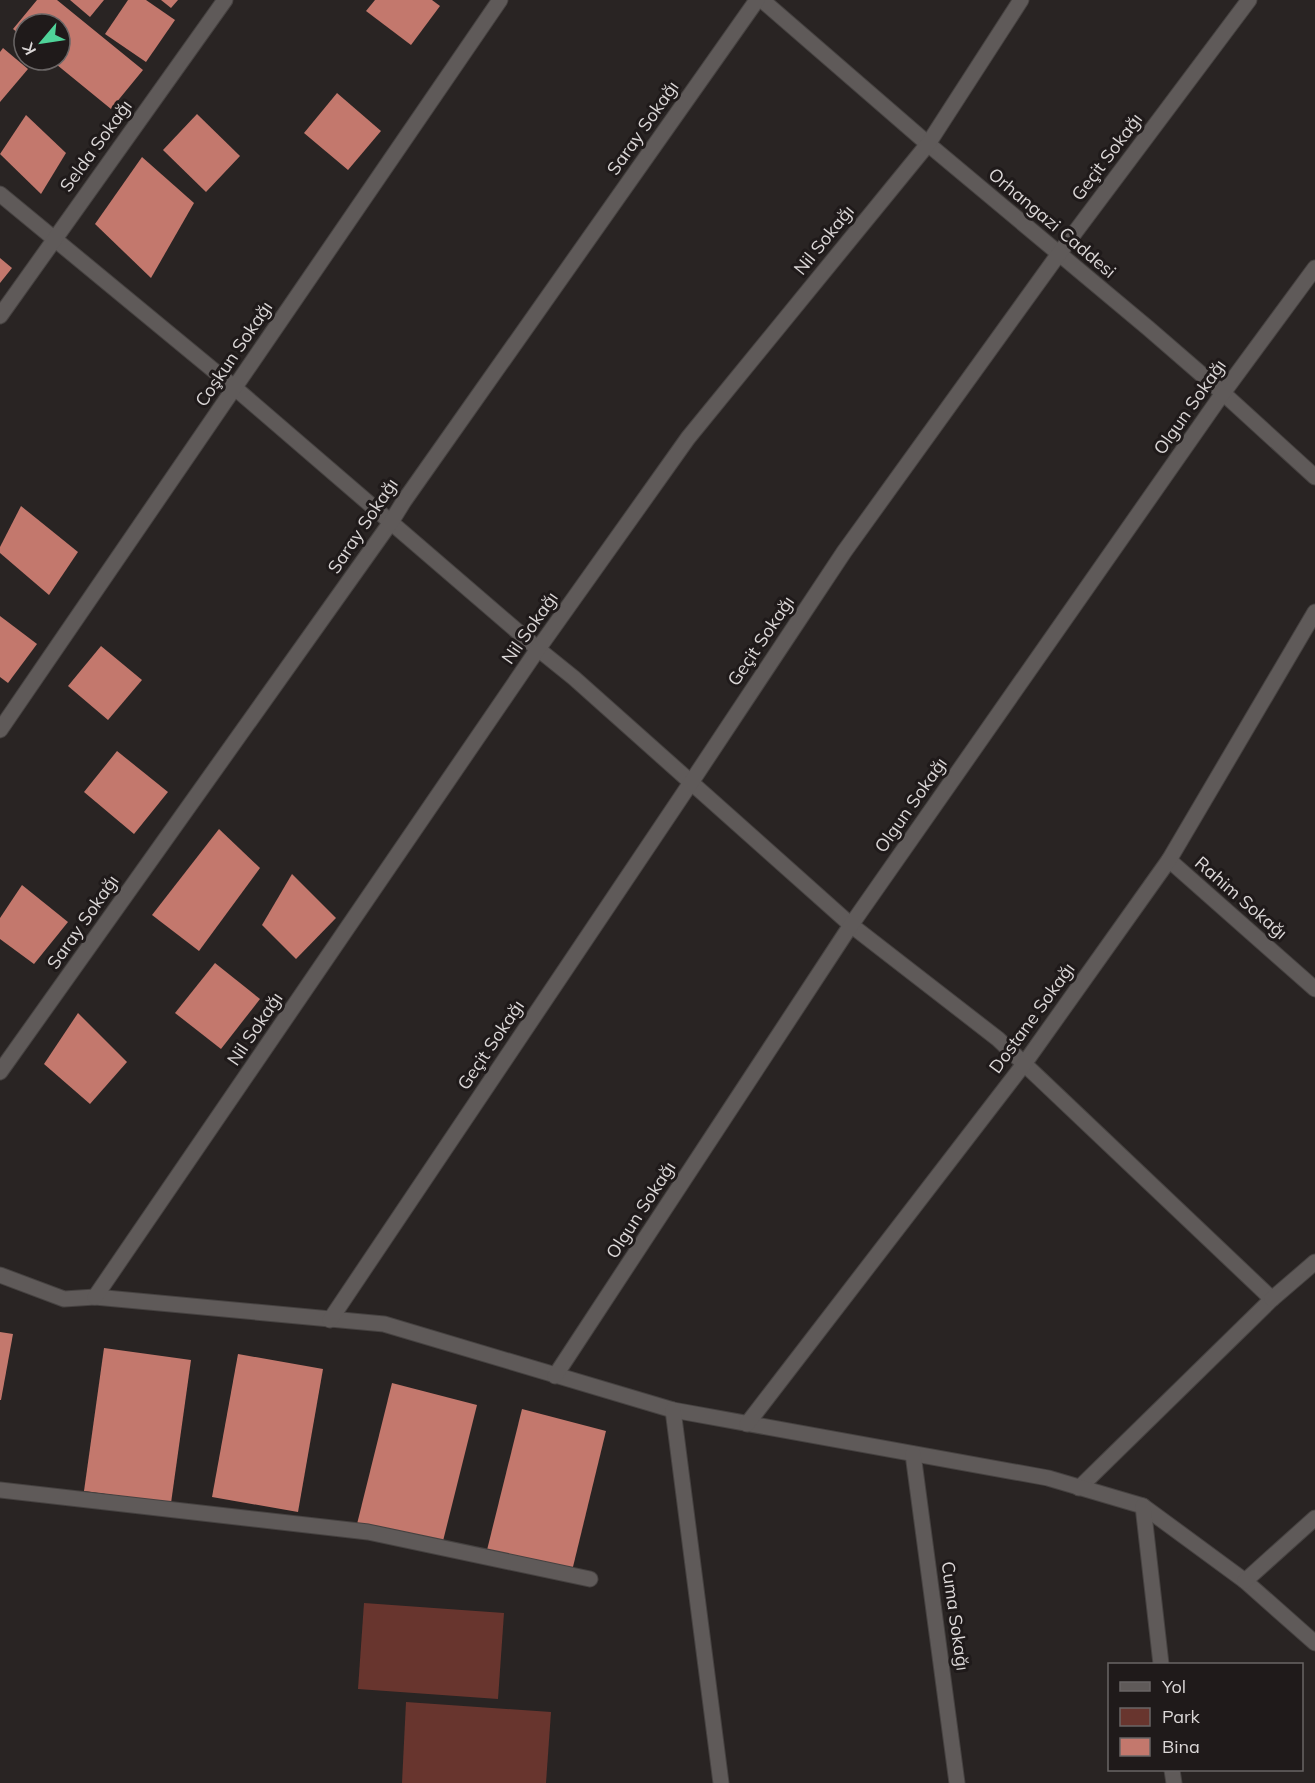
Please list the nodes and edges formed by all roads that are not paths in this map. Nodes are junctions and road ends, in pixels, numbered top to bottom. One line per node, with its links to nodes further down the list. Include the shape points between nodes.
1 (225, 0): 9 (street, Selda Sokağı)
2 (500, 0): 13 (street, Coşkun Sokağı)
3 (757, 0): 16 (street, Saray Sokağı)
4 (762, 0): 7 (street, Orhangazi Caddesi)
5 (1021, 0): 7 (street, Nil Sokağı)
6 (1249, 0): 10 (street, Geçit Sokağı)
7 (928, 144): 10 (street, Orhangazi Caddesi); 18 (street, Nil Sokağı, via 688,438)
8 (0, 194): 9 (street)
9 (54, 239): 12 (street, Selda Sokağı); 13 (street)
10 (1058, 255): 14 (street, Orhangazi Caddesi); 20 (street, Geçit Sokağı, via 844,552)
11 (1315, 268): 14 (street, Olgun Sokağı)
12 (0, 316)
13 (235, 388): 16 (street); 19 (street, Coşkun Sokağı)
14 (1222, 393): 15 (street, Orhangazi Caddesi); 22 (street, Olgun Sokağı)
15 (1315, 477)
16 (391, 522): 18 (street); 25 (street, Saray Sokağı)
17 (1315, 612): 21 (street, Dostane Sokağı)
18 (538, 649): 20 (street); 28 (street, Nil Sokağı)
19 (0, 730)
20 (692, 781): 22 (street); 30 (street, Geçit Sokağı)
21 (1169, 860): 23 (street, Rahim Sokağı); 24 (street, Dostane Sokağı)
22 (851, 925): 24 (street, via 998,1039); 31 (street, Olgun Sokağı)
23 (1315, 989)
24 (1024, 1064): 29 (street); 33 (street, Dostane Sokağı)
25 (0, 1072)
26 (1315, 1262): 29 (street)
27 (0, 1275): 28 (street, via 64,1299)
28 (95, 1297): 30 (street)
29 (1272, 1299): 35 (street)
30 (330, 1320): 31 (street, via 384,1324)
31 (555, 1376): 32 (street)
32 (673, 1410): 33 (street); 43 (street)
33 (747, 1424): 34 (street)
34 (913, 1454): 35 (street, via 1048,1478); 44 (street, Cuma Sokağı)
35 (1078, 1488): 37 (street)
36 (0, 1490): 39 (street, via 368,1532)
37 (1143, 1506): 40 (street); 42 (street)
38 (1315, 1518): 40 (street)
39 (590, 1580)
40 (1245, 1581): 41 (street)
41 (1315, 1643)
42 (1161, 1663)
43 (721, 1783)
44 (957, 1783)

